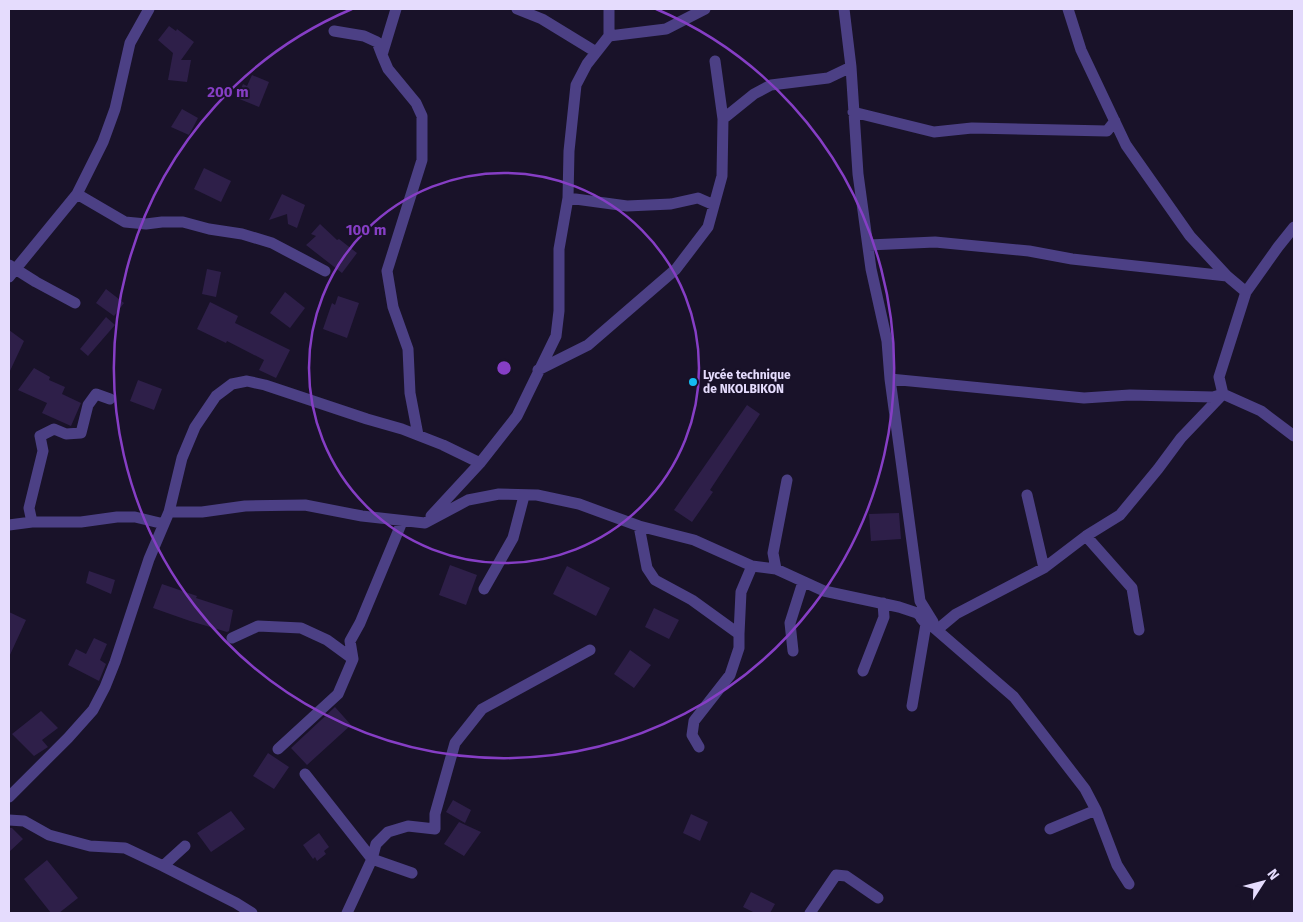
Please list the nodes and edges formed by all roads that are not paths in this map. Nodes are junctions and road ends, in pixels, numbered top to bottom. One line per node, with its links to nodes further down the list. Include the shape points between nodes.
1 (148, 9): 17 (street, via 130,43 115,109 103,142)
2 (396, 9): 11 (street)
3 (517, 9): 10 (street)
4 (609, 9): 9 (street)
5 (705, 9): 9 (street, via 666,29)
6 (844, 9): 13 (street)
7 (1068, 9): 16 (street, via 1081,50)
8 (334, 31): 11 (street, via 364,36 377,42)
9 (609, 36): 10 (street)
10 (596, 52): 18 (street, via 576,85)
11 (382, 55): 31 (street, via 388,69 416,103 422,116 422,160 387,271 393,308 408,349 410,393)
12 (715, 61): 15 (street)
13 (850, 67): 14 (street); 15 (street, via 828,78 771,85)
14 (853, 112): 16 (street, via 934,132 972,128 1107,131); 21 (street)
15 (723, 119): 19 (street, via 722,176)
16 (1116, 122): 24 (street, via 1152,184 1190,236)
17 (78, 194): 22 (street); 23 (street, via 125,222 182,222 242,234 272,243)
18 (568, 198): 19 (street, via 627,206 671,204 698,198); 27 (street, via 559,249 556,336)
19 (714, 205): 27 (street, via 708,227 676,269 588,345)
20 (1294, 227): 25 (street)
21 (868, 245): 24 (street, via 935,242 1029,250 1072,259); 28 (street, via 887,342)
22 (11, 271): 26 (street)
23 (325, 271)
24 (1227, 276): 25 (street)
25 (1246, 292): 29 (street, via 1219,377)
26 (75, 302)
27 (538, 370): 33 (street, via 517,416)
28 (890, 379): 29 (street, via 1084,398 1130,395 1213,397); 52 (street, via 920,601)
29 (1223, 394): 32 (street, via 1261,411); 44 (street, via 1181,438 1120,515)
30 (110, 400): 38 (street, via 96,394 88,405 81,433 66,434 54,429 40,436 43,451 29,508)
31 (418, 436): 33 (street); 37 (street, via 264,385 247,381 232,384 216,396 196,427 182,458)
32 (1294, 436)
33 (480, 463): 40 (street)
34 (787, 480): 47 (street, via 773,553)
35 (1028, 495): 46 (street)
36 (524, 496): 40 (street, via 499,494 468,500); 43 (street, via 537,495 579,504); 49 (street, via 513,538)
37 (169, 512): 39 (street, via 305,505); 41 (street)
38 (32, 522): 41 (street, via 135,517); 42 (street)
39 (402, 522): 40 (street); 58 (street, via 350,641)
40 (425, 523)
41 (164, 524): 64 (street, via 115,662 93,710)
42 (9, 525)
43 (639, 526): 45 (street, via 694,540); 54 (street, via 647,568 655,580 692,600)
44 (1086, 536): 46 (street); 53 (street, via 1132,588)
45 (752, 566): 47 (street); 54 (street, via 741,592)
46 (1044, 568): 52 (street, via 956,614)
47 (776, 569): 48 (street)
48 (804, 582): 50 (street, via 824,591); 57 (street, via 790,623)
49 (484, 589)
50 (883, 603): 51 (street); 59 (street, via 884,617)
51 (917, 612): 52 (street); 60 (street, via 926,624)
52 (938, 629): 65 (street, via 1014,697 1086,789)
53 (1139, 630)
54 (739, 634): 61 (street, via 739,648 730,675 694,720 692,735)
55 (232, 638): 58 (street, via 258,626 301,628 328,640)
56 (590, 650): 69 (street, via 482,709 455,743 435,814 435,829 408,826 388,832 376,844)
57 (793, 651)
58 (353, 659): 62 (street, via 338,694)
59 (863, 671)
60 (912, 706)
61 (699, 747)
62 (278, 749)
63 (306, 774): 69 (street)
64 (9, 797)
65 (1096, 810): 67 (street); 72 (street, via 1117,865)
66 (9, 820): 70 (street, via 24,821 49,835 90,846 125,848)
67 (1050, 829)
68 (185, 846): 70 (street)
69 (372, 859): 71 (street); 75 (street)
70 (163, 866): 74 (street)
71 (412, 873)
72 (1129, 884)
73 (878, 898): 76 (street, via 846,876 836,874)
74 (252, 913)
75 (347, 913)
76 (810, 913)

